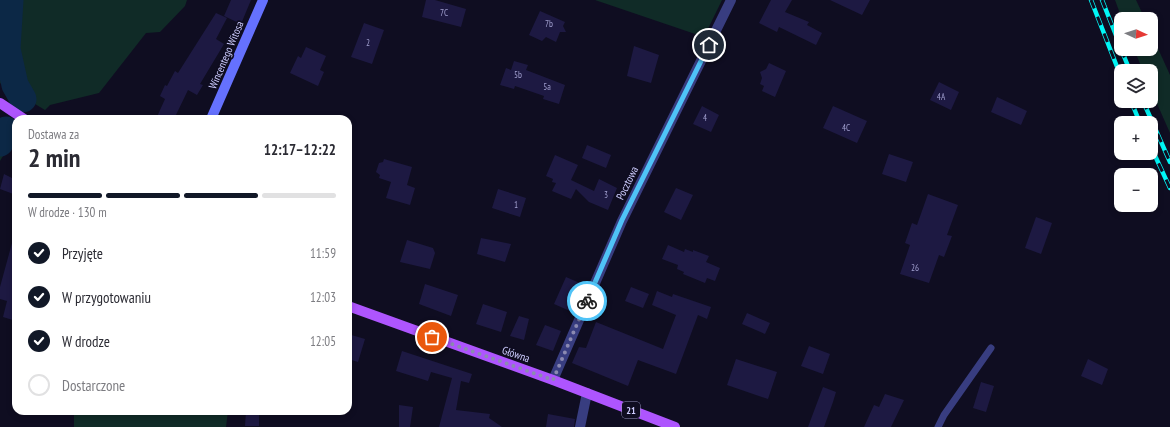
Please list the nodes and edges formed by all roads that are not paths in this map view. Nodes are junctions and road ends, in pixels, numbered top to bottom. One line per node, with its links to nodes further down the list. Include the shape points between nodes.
1 (263, 0): 5 (street, Wincentego Witosa)
2 (731, 0): 8 (street, Pocztowa, via 622,220)
3 (0, 103): 4 (main road)
4 (18, 115)
5 (213, 115)
6 (352, 307): 8 (main road, Główna / 21)
7 (991, 348): 12 (lane)
8 (553, 380): 9 (main road, Główna / 21)
9 (587, 393): 10 (street); 11 (main road, Główna / 21)
10 (580, 427)
11 (675, 427)
12 (938, 427)

